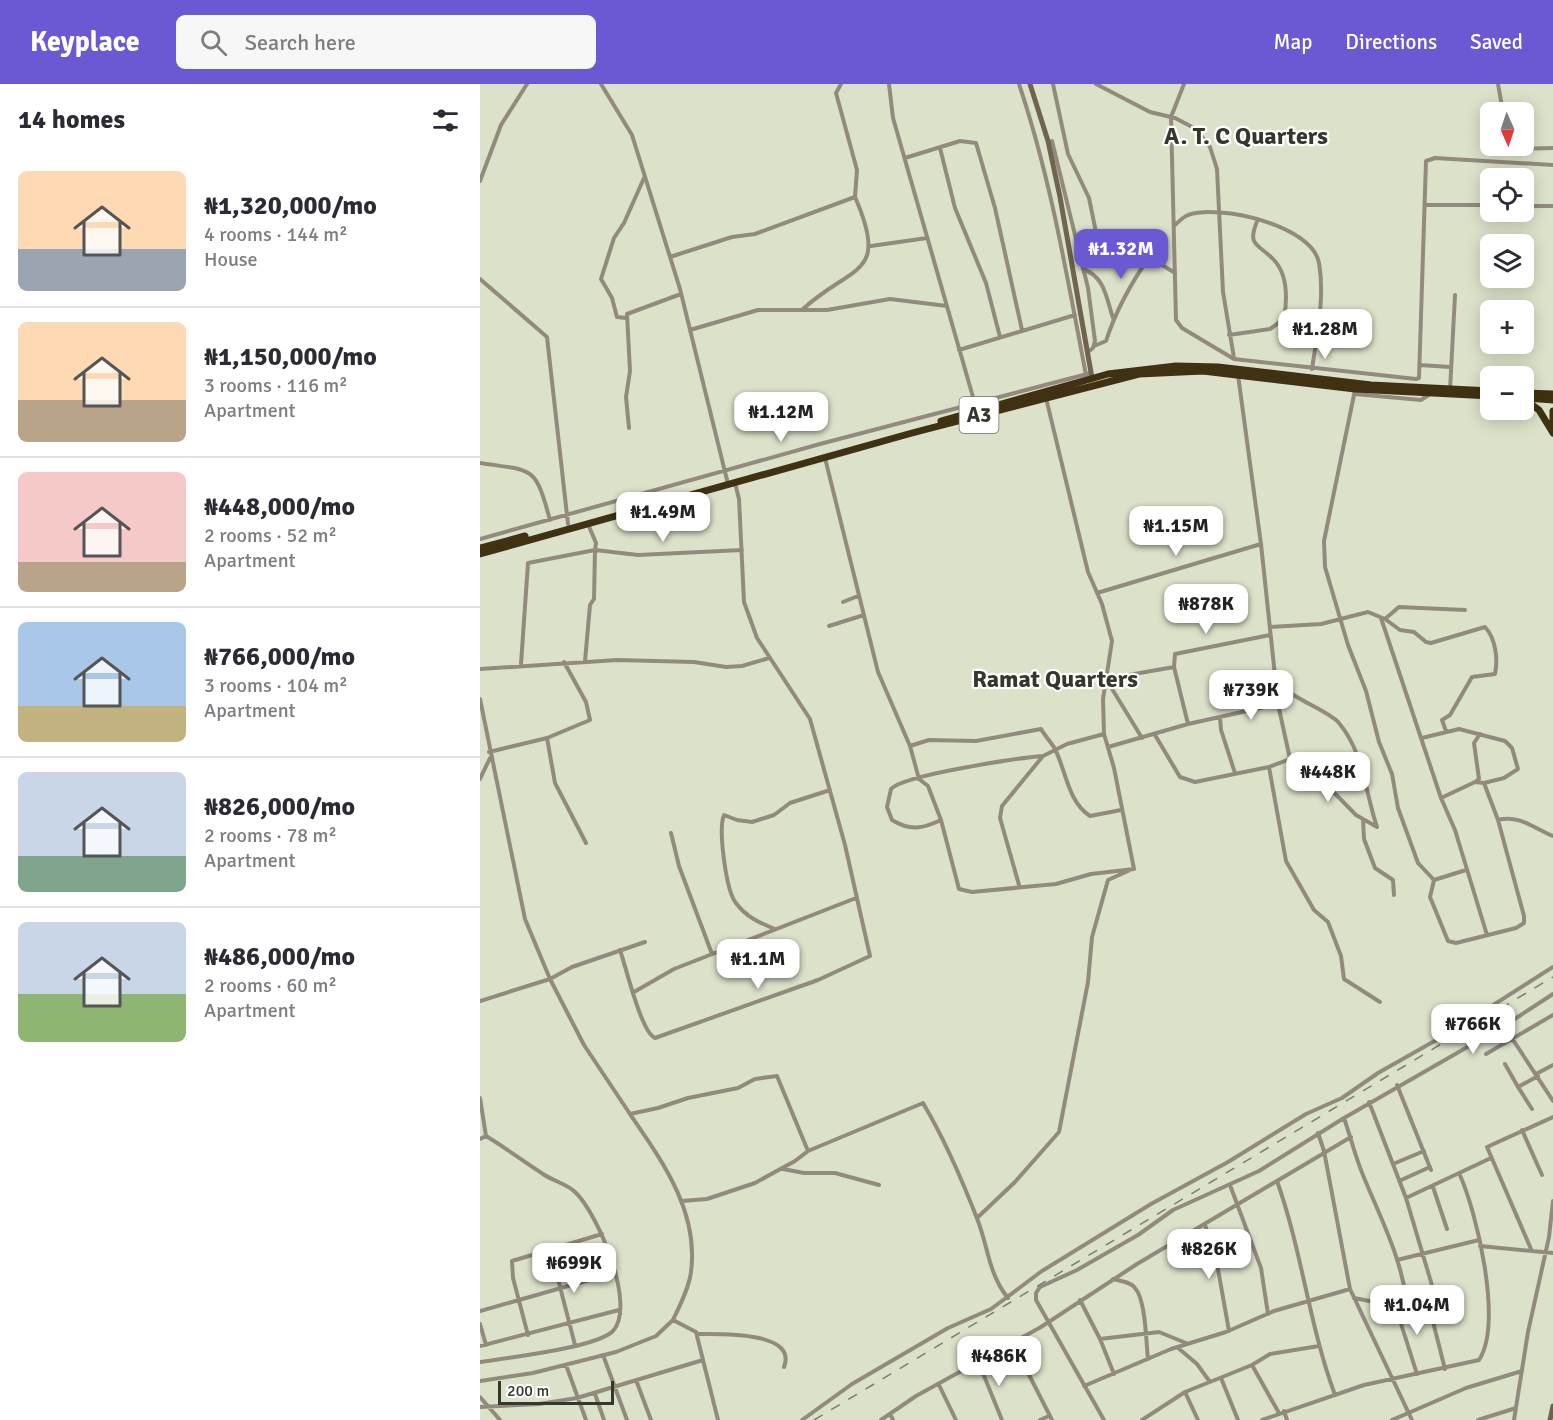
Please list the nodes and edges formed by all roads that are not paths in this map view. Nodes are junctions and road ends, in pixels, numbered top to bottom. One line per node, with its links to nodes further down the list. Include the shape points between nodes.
1 (527, 84): 20 (street, via 501,125)
2 (601, 84): 19 (street, via 632,135)
3 (841, 84): 21 (street, via 836,97 857,170)
4 (889, 84): 17 (street, via 893,118)
5 (1019, 84): 40 (street, via 1036,136)
6 (1030, 84): 49 (street, via 1060,197)
7 (1053, 84): 31 (street, via 1068,154 1089,198 1098,242)
8 (1096, 84): 12 (street, via 1150,112)
9 (1184, 84): 12 (street)
10 (1498, 84): 11 (street)
11 (1501, 102)
12 (1171, 117): 26 (street, via 1196,129 1210,147 1217,170); 28 (street)
13 (1052, 141): 33 (street)
14 (940, 148): 17 (street); 44 (street, via 960,141 976,142); 46 (street, via 955,208 986,283)
15 (1553, 148): 16 (street)
16 (1534, 149)
17 (905, 158): 29 (street)
18 (1553, 165): 22 (street, via 1428,159)
19 (645, 178): 32 (street); 41 (street, via 614,238 601,279 617,317)
20 (480, 181)
21 (855, 197): 30 (street); 32 (street, via 755,234 732,237)
22 (1425, 205): 23 (street); 51 (street)
23 (1480, 205)
24 (1534, 206): 25 (street)
25 (1553, 206)
26 (1218, 214): 27 (street); 28 (street, via 1197,213); 45 (street)
27 (1258, 219): 45 (street, via 1252,240 1274,260 1283,279 1284,319 1270,329); 53 (street, via 1301,237 1319,261 1319,321)
28 (1174, 226): 34 (street)
29 (927, 238): 30 (street); 38 (street)
30 (871, 246): 39 (street, via 862,265)
31 (1150, 256): 34 (street); 42 (street)
32 (670, 257): 36 (street)
33 (1083, 269): 42 (street, via 1101,280); 47 (street)
34 (1175, 273): 50 (street, via 1179,326)
35 (480, 279): 75 (street, via 547,337)
36 (681, 294): 41 (street, via 634,309); 43 (street)
37 (1455, 295): 52 (street)
38 (947, 306): 39 (street, via 890,299 827,310); 48 (street)
39 (803, 309): 43 (street, via 758,310)
40 (1075, 315): 44 (street); 54 (street)
41 (626, 318): 69 (street)
42 (1113, 318): 47 (street, via 1106,341)
43 (690, 330): 73 (street)
44 (1022, 330): 46 (street)
45 (1229, 335): 50 (street)
46 (1000, 337): 48 (street)
47 (1095, 346): 49 (street)
48 (959, 350): 66 (street)
49 (1087, 353): 54 (street)
50 (1234, 359): 53 (street)
51 (1420, 365): 52 (street); 53 (street, via 1416,380)
52 (1450, 368): 58 (street)
53 (1312, 369)
54 (1090, 375): 58 (highway, A3, via 1190,366); 66 (highway, A3)
55 (1238, 375): 56 (highway, A3); 62 (highway, A3, via 1146,373); 80 (street)
56 (1355, 391): 58 (highway, A3); 91 (street, via 1324,541 1325,567)
57 (1480, 391): 58 (highway, A3)
58 (1450, 392): 61 (highway, A3)
59 (1534, 393): 60 (highway)
60 (1553, 394)
61 (1480, 395)
62 (1046, 397): 71 (highway, A3); 85 (street, via 1088,572)
63 (1534, 399): 64 (highway)
64 (1553, 400)
65 (1534, 406): 70 (highway)
66 (976, 407): 73 (street); 74 (highway, A3)
67 (1553, 411): 68 (highway)
68 (1553, 423)
69 (629, 428)
70 (1553, 433)
71 (824, 458): 74 (highway, A3); 86 (street)
72 (480, 463): 76 (street, via 524,469 536,478)
73 (723, 470): 74 (street); 75 (street)
74 (731, 481): 77 (highway, A3); 78 (highway, A3); 83 (street, via 740,499)
75 (566, 515): 76 (street); 77 (street)
76 (550, 520): 79 (street)
77 (568, 524): 81 (highway, A3)
78 (588, 524): 82 (street); 84 (highway, A3)
79 (480, 539)
80 (1261, 544): 85 (street); 93 (street)
81 (480, 548)
82 (595, 549): 83 (street, via 638,555); 96 (street, via 594,599 590,605); 98 (street, via 528,563)
83 (742, 550): 95 (street, via 748,618)
84 (480, 554)
85 (1097, 593): 101 (street, via 1112,641)
86 (858, 596): 87 (street); 89 (street)
87 (843, 602)
88 (1466, 610): 90 (street, via 1399,607)
89 (864, 615): 92 (street); 114 (street, via 884,691)
90 (1383, 619): 91 (street, via 1368,612); 107 (street, via 1431,643 1485,627 1489,631 1497,657 1495,674 1472,677 1450,715 1442,720); 113 (street)
91 (1341, 620): 93 (street); 138 (street, via 1392,774 1398,808 1418,863)
92 (829, 626)
93 (1270, 627): 94 (street)
94 (1270, 635): 99 (street, via 1188,649 1175,654); 102 (street)
95 (769, 657): 96 (street, via 726,667 671,660); 127 (street, via 810,718)
96 (585, 661): 97 (street)
97 (564, 662): 98 (street); 111 (street, via 591,718)
98 (521, 664): 100 (street)
99 (1174, 667): 101 (street); 106 (street)
100 (480, 669)
101 (1106, 679): 108 (street); 112 (street)
102 (1277, 683): 104 (street); 130 (street, via 1339,722 1361,764 1377,827)
103 (480, 699): 117 (street)
104 (1278, 704): 105 (street); 120 (street)
105 (1220, 717): 106 (street); 122 (street)
106 (1188, 724): 110 (street)
107 (1446, 731): 109 (street, via 1459,729); 113 (street)
108 (1104, 734): 115 (street); 116 (street)
109 (1480, 734): 125 (street, via 1474,743 1479,779); 126 (street, via 1508,743 1518,765 1504,778)
110 (1155, 735): 112 (street); 122 (street, via 1180,777 1195,782)
111 (547, 738): 117 (street); 135 (street, via 555,783)
112 (1142, 738): 115 (street)
113 (1422, 738): 128 (street)
114 (910, 746): 116 (street, via 929,740 998,738 1038,728); 124 (street)
115 (1108, 747): 129 (street)
116 (1055, 749): 118 (street); 129 (street, via 1083,812 1090,816)
117 (489, 752): 119 (street)
118 (1043, 756): 124 (street, via 990,762); 139 (street, via 1002,806 1000,814)
119 (490, 757): 123 (street); 148 (street, via 525,919)
120 (1290, 759): 121 (street); 130 (street, via 1306,764)
121 (1269, 767): 122 (street); 152 (street, via 1286,861 1314,910 1328,922 1341,956 1344,979)
122 (1235, 773)
123 (480, 778)
124 (919, 778): 132 (street, via 928,786); 132 (street, via 894,785 888,814 910,829 925,828)
125 (1475, 782): 126 (street); 128 (street)
126 (1484, 783): 131 (street)
127 (830, 790): 141 (street); 142 (street, via 790,803 774,815 752,822 724,815 721,822 723,857 735,902 756,922)
128 (1441, 798): 137 (street)
129 (1121, 810): 136 (street)
130 (1363, 819): 140 (street, via 1364,839 1375,868 1393,880)
131 (1498, 819): 134 (street, via 1532,824); 143 (street, via 1524,923)
132 (941, 820): 139 (street, via 962,892)
133 (671, 833): 146 (street)
134 (1553, 836)
135 (586, 843)
136 (1134, 869): 139 (street, via 1091,874 1056,884); 191 (street, via 1108,880 1102,897 1059,1132)
137 (1466, 870): 138 (street); 143 (street)
138 (1434, 880): 143 (street, via 1430,897 1448,941 1456,943)
139 (1019, 886)
140 (1394, 895)
141 (856, 898): 142 (street); 149 (street, via 870,956 818,980 655,1038 647,1032)
142 (775, 929): 146 (street)
143 (1487, 935)
144 (645, 942): 145 (street)
145 (620, 950): 148 (street); 149 (street)
146 (712, 954): 149 (street, via 654,978)
147 (1553, 967): 207 (street, via 1342,1098 1306,1114 1151,1204 1042,1271)
148 (550, 979): 151 (street); 166 (street, via 588,1052)
149 (634, 992)
150 (1553, 994): 154 (street)
151 (480, 1001)
152 (1380, 1002)
153 (1553, 1015): 155 (street)
154 (1504, 1026): 155 (street); 160 (street)
155 (1513, 1039): 156 (street); 159 (street)
156 (1486, 1054)
157 (1505, 1064): 161 (street)
158 (1553, 1065): 159 (street)
159 (1537, 1075): 161 (street); 163 (street)
160 (1397, 1085): 164 (street); 176 (street)
161 (1518, 1087): 165 (street)
162 (480, 1098): 171 (street)
163 (1553, 1101)
164 (1369, 1102): 167 (street); 178 (street)
165 (1532, 1108)
166 (630, 1114): 174 (street, via 777,1076); 188 (street, via 666,1168)
167 (1344, 1118): 170 (street); 172 (street)
168 (1553, 1118): 169 (street)
169 (1522, 1130): 177 (street, via 1487,1147); 181 (street)
170 (1318, 1133): 175 (street); 185 (street)
171 (486, 1136): 173 (street); 194 (street, via 574,1190 592,1211)
172 (1351, 1137): 175 (street); 202 (street)
173 (480, 1138)
174 (808, 1151): 179 (street); 191 (street, via 923,1103)
175 (1324, 1151): 182 (street); 206 (street)
176 (1424, 1151): 178 (street); 183 (street, via 1430,1169)
177 (1491, 1158): 180 (street); 198 (street)
178 (1393, 1164): 183 (street)
179 (782, 1169): 184 (street, via 835,1173); 188 (street, via 733,1191)
180 (1459, 1173): 186 (street); 195 (street)
181 (1542, 1175)
182 (1277, 1181): 190 (street); 210 (street)
183 (1400, 1181): 187 (street)
184 (879, 1185)
185 (1230, 1185): 190 (street); 219 (street, via 1173,1210 1138,1235 1040,1287 1036,1300)
186 (1433, 1186): 187 (street); 193 (street)
187 (1406, 1198): 201 (street)
188 (682, 1201): 218 (street, via 691,1272)
189 (1553, 1201): 199 (street)
190 (1239, 1204): 192 (street); 216 (street, via 1261,1268)
191 (977, 1218): 207 (street, via 992,1268)
192 (1205, 1225): 204 (street); 222 (street, via 1216,1258)
193 (1447, 1229)
194 (602, 1234): 197 (street); 203 (street)
195 (1479, 1240): 196 (street); 201 (street)
196 (1480, 1246): 198 (street); 242 (street, via 1490,1307 1482,1355 1479,1360)
197 (550, 1248): 205 (street); 211 (street, via 512,1261)
198 (1531, 1249): 199 (street)
199 (1546, 1252): 200 (street); 243 (street)
200 (1553, 1253)
201 (1423, 1254): 202 (street); 217 (street, via 1434,1292 1448,1316)
202 (1397, 1260): 213 (street)
203 (614, 1274): 205 (street); 214 (street)
204 (1113, 1279): 209 (street); 224 (street, via 1137,1290)
205 (561, 1289): 211 (street); 220 (street)
206 (1350, 1289): 208 (street); 210 (street)
207 (1008, 1298): 273 (street, via 852,1384)
208 (1354, 1298): 212 (street); 247 (street)
209 (1080, 1300): 219 (street); 226 (street)
210 (1309, 1301): 216 (street); 232 (street)
211 (519, 1302): 215 (street); 225 (street)
212 (1395, 1305): 213 (street); 245 (street)
213 (1408, 1308): 217 (street)
214 (620, 1310): 220 (street); 230 (street, via 613,1331)
215 (480, 1311)
216 (1268, 1314): 222 (street)
217 (1431, 1314): 242 (street)
218 (673, 1320): 223 (street); 234 (street, via 656,1336)
219 (1048, 1320): 227 (street); 252 (street)
220 (570, 1324): 225 (street); 230 (street)
221 (480, 1325): 229 (street)
222 (1229, 1331): 228 (street)
223 (697, 1334): 236 (street); 241 (street, via 774,1342 787,1352)
224 (1145, 1334): 226 (street); 228 (street, via 1159,1332); 235 (street)
225 (528, 1335): 229 (street)
226 (1100, 1339): 244 (street)
227 (1015, 1341): 237 (street); 266 (street)
228 (1186, 1344): 233 (street)
229 (486, 1345): 231 (street)
230 (575, 1345): 238 (street)
231 (480, 1346)
232 (1318, 1346): 240 (street, via 1282,1350); 256 (street)
233 (1178, 1347): 235 (street); 250 (street)
234 (603, 1355): 239 (street); 253 (street)
235 (1148, 1359): 244 (street)
236 (703, 1360): 248 (street); 272 (street)
237 (978, 1361): 251 (street); 277 (street)
238 (480, 1362)
239 (566, 1365): 249 (street); 258 (street)
240 (1252, 1365): 246 (street); 264 (street)
241 (784, 1367)
242 (1445, 1369): 245 (street)
243 (1522, 1371): 262 (street); 263 (street)
244 (1114, 1374): 252 (street)
245 (1417, 1374): 247 (street)
246 (1221, 1378): 250 (street); 282 (street)
247 (1392, 1379): 256 (street); 263 (street)
248 (636, 1380): 253 (street); 271 (street)
249 (480, 1382)
250 (1210, 1382): 254 (street)
251 (939, 1385): 265 (street); 276 (street)
252 (1084, 1386): 279 (street)
253 (616, 1387): 255 (street); 270 (street)
254 (1185, 1392): 280 (street); 281 (street)
255 (595, 1394): 258 (street); 269 (street)
256 (1335, 1395): 264 (street)
257 (480, 1397): 261 (street)
258 (577, 1398): 261 (street); 268 (street)
259 (1553, 1406): 289 (street)
260 (480, 1407): 261 (street)
261 (487, 1407): 267 (street)
262 (1516, 1408): 287 (street); 288 (street)
263 (1408, 1411): 285 (street); 286 (street)
264 (1281, 1412): 283 (street); 284 (street)
265 (890, 1414): 274 (street); 275 (street)
266 (1050, 1418): 278 (street)
267 (500, 1420)
268 (586, 1420)
269 (604, 1420)
270 (627, 1420)
271 (651, 1420)
272 (718, 1420)
273 (802, 1420)
274 (881, 1420)
275 (893, 1420)
276 (956, 1420)
277 (1002, 1420)
278 (1040, 1420)
279 (1104, 1420)
280 (1143, 1420)
281 (1198, 1420)
282 (1238, 1420)
283 (1264, 1420)
284 (1287, 1420)
285 (1392, 1420)
286 (1412, 1420)
287 (1478, 1420)
288 (1514, 1420)
289 (1550, 1420)

